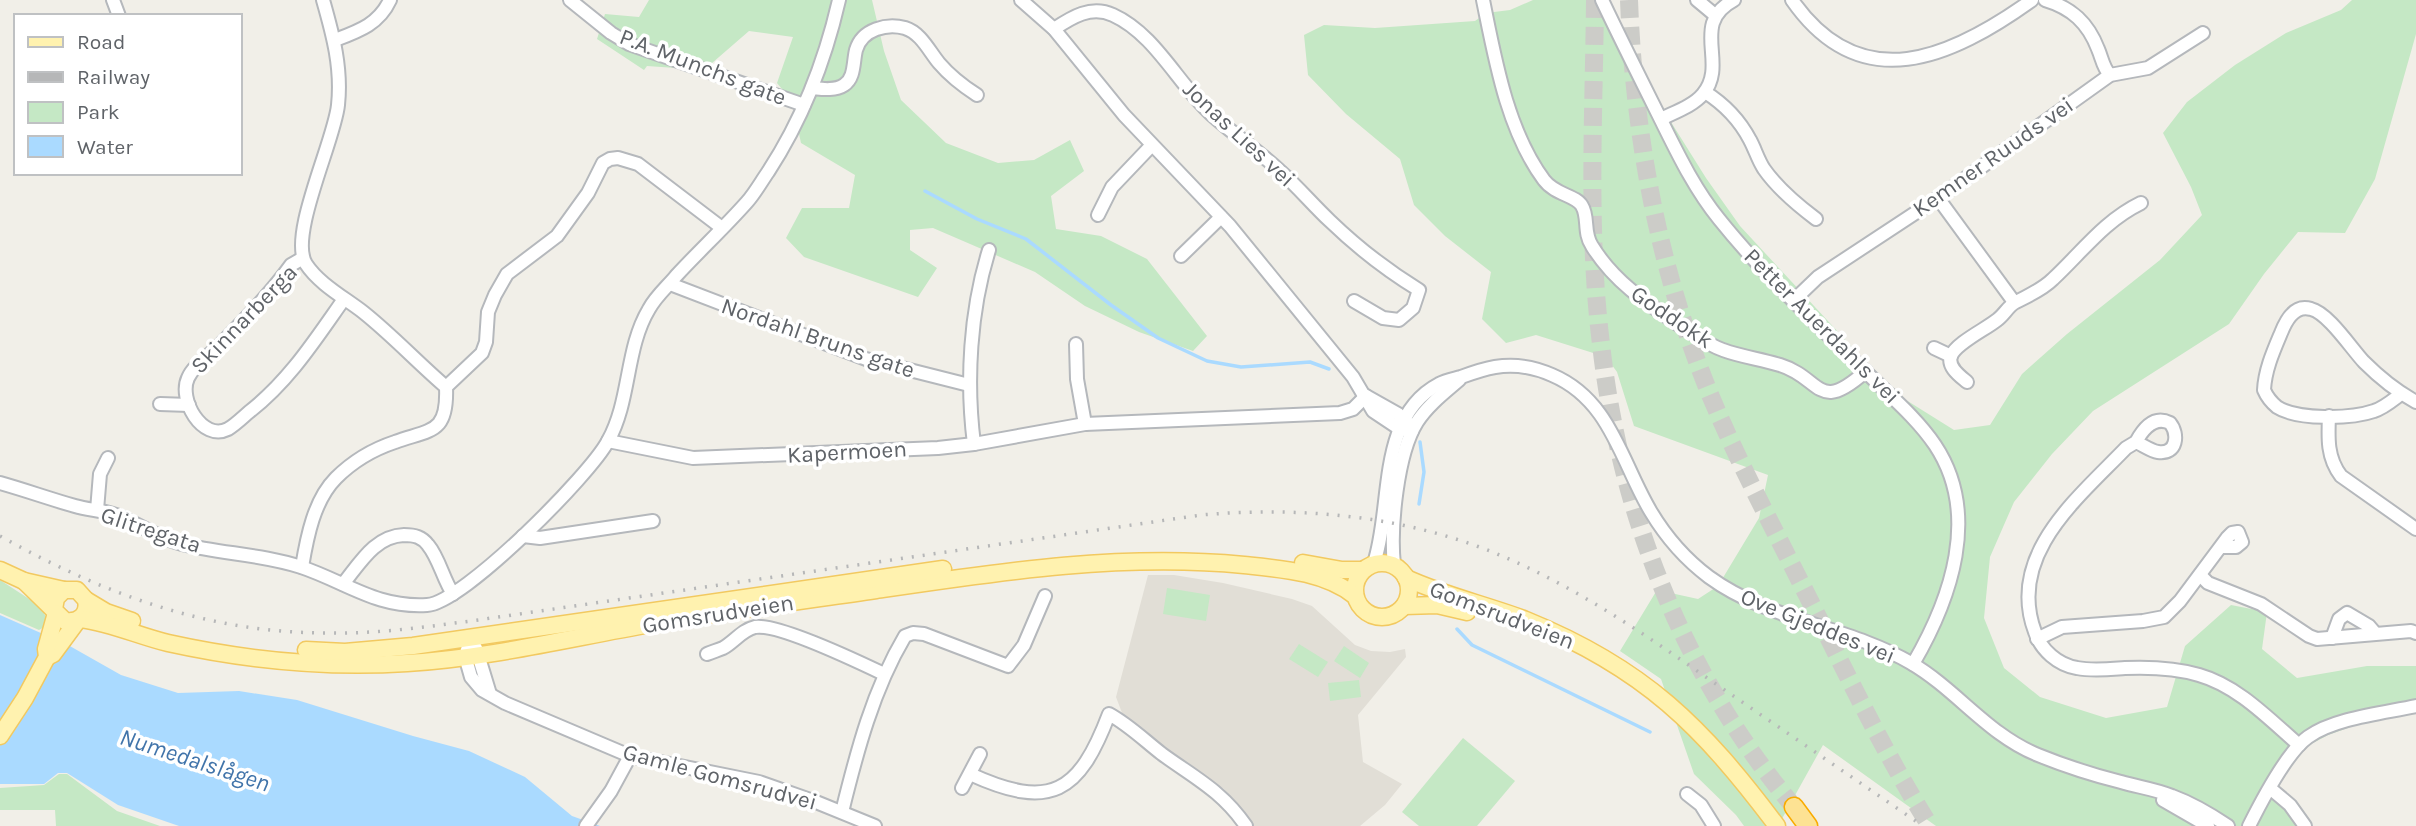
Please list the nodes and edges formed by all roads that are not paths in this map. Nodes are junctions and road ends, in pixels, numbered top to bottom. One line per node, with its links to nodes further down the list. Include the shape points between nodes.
1 (323, 0): 16 (street)
2 (390, 0): 16 (street, via 370,25)
3 (570, 0): 21 (street, P.A. Munchs gate, via 629,44)
4 (839, 0): 18 (street)
5 (1021, 0): 14 (street)
6 (1483, 0): 41 (street, Goddokk, via 1504,87 1528,151 1549,187 1581,203 1589,241 1626,287 1707,343 1783,366 1821,391 1846,389)
7 (1602, 0): 22 (street, Petter Auerdahls vei)
8 (1697, 0): 13 (street)
9 (1734, 0): 13 (street)
10 (1792, 0): 11 (street, via 1812,26 1839,47 1861,57 1898,61 1960,42)
11 (2032, 0)
12 (2045, 0): 17 (street, via 2083,21)
13 (1715, 15): 19 (street, via 1713,70)
14 (1054, 29): 23 (street); 36 (street, Jonas Lies vei, via 1094,12 1128,24 1211,114 1281,171 1354,243 1419,290 1413,308 1399,320 1383,318)
15 (2203, 33): 17 (street, Kemner Ruuds vei, via 2148,68)
16 (335, 40): 32 (street, via 338,109 312,191)
17 (2110, 75): 24 (street, Kemner Ruuds vei)
18 (812, 88): 20 (street, via 844,85 856,47 873,30 888,25 911,30 949,74); 21 (street)
19 (1705, 92): 22 (street); 28 (street, via 1736,119 1781,190)
20 (977, 94)
21 (804, 105): 29 (street, via 790,139 749,199)
22 (1661, 119): 35 (street, Petter Auerdahls vei, via 1711,208)
23 (1151, 146): 26 (street, via 1112,187); 27 (street)
24 (1938, 198): 35 (street, Kemner Ruuds vei, via 1818,277); 37 (street)
25 (2141, 203): 37 (street, via 2115,218 2051,281)
26 (1098, 215)
27 (1222, 217): 31 (street); 46 (street)
28 (1816, 219)
29 (722, 228): 33 (street); 44 (street, via 638,164 601,157 589,193 557,236 508,274 488,312 482,353)
30 (989, 250): 43 (street, via 972,337)
31 (1181, 256)
32 (303, 258): 34 (street); 49 (street, Skinnarberga, via 188,377)
33 (670, 284): 43 (street, Nordahl Bruns gate, via 866,359); 53 (street, via 647,312)
34 (344, 299): 44 (street); 49 (street, Skinnarberga, via 285,381 228,429 210,430)
35 (1794, 300): 41 (street, Petter Auerdahls vei)
36 (1354, 301)
37 (2014, 302): 40 (street)
38 (1076, 344): 51 (street)
39 (1934, 348): 40 (street)
40 (1951, 356): 42 (street, via 1954,370)
41 (1866, 372): 87 (street, Petter Auerdahls vei, via 1935,444 1957,505 1958,544 1952,572 1931,631)
42 (1967, 382)
43 (969, 385): 55 (street)
44 (446, 387): 64 (street, via 447,407 434,428 377,449 327,488 310,527)
45 (2401, 394): 47 (street); 50 (street, via 2375,411); 50 (street, via 2367,365 2320,313 2298,309 2283,326 2263,390 2277,406 2290,412)
46 (1366, 396): 51 (street, Kapermoen, via 1348,412 1328,415); 52 (street, via 1373,411)
47 (2416, 402)
48 (160, 404): 49 (street)
49 (189, 405)
50 (2329, 416): 60 (street, via 2332,465)
51 (1085, 424): 55 (street, Kapermoen)
52 (1406, 426): 63 (street, Ove Gjeddes vei); 65 (street, Ove Gjeddes vei, via 1391,458 1382,528); 87 (street, Ove Gjeddes vei, via 1464,376 1494,367 1547,373 1573,386 1604,417 1650,511 1695,566 1758,605)
53 (608, 441): 55 (street, Kapermoen, via 694,458); 61 (street)
54 (2136, 442): 83 (street, via 2060,517 2043,540 2028,597)
55 (974, 444)
56 (108, 458): 58 (street, via 100,474)
57 (0, 483): 58 (street, Glitregata)
58 (97, 510): 64 (street, Glitregata, via 182,544)
59 (653, 520): 61 (street)
60 (2416, 529)
61 (523, 537): 72 (street)
62 (2222, 547): 67 (street)
63 (1394, 565): 65 (main road); 68 (main road)
64 (302, 567): 70 (street, Glitregata)
65 (1368, 567): 74 (main road, via 1356,579); 81 (main road, Gomsrudveien, via 1342,570 1208,551 1070,554)
66 (0, 569): 69 (main road, Gomsrudveien)
67 (2200, 575): 82 (street, via 2208,583 2261,604 2309,636); 83 (street, via 2164,617 2062,626)
68 (1406, 578): 76 (main road); 107 (main road, Gomsrudveien, via 1524,619 1620,666 1707,738)
69 (24, 581): 71 (main road, Gomsrudveien); 77 (main road, Gomsrudveien)
70 (343, 584): 72 (street, Glitregata, via 375,599 417,604 428,605); 72 (street, via 380,541 390,536 416,536 433,551)
71 (64, 590): 75 (main road, Gomsrudveien, via 77,590); 77 (main road, via 56,598)
72 (453, 594)
73 (1045, 596): 88 (street, via 1024,645 1008,666 913,633 905,636)
74 (1355, 596): 76 (main road, via 1366,612 1377,616 1390,615); 85 (main road, Gomsrudveien, via 1322,578 1268,568 1187,561 1105,562 962,577)
75 (86, 600): 78 (main road, via 86,610); 81 (main road, Gomsrudveien, via 147,626 272,647 369,650)
76 (1404, 606): 106 (main road, Gomsrudveien, via 1437,605 1498,622 1559,646 1614,676 1699,746)
77 (55, 614): 78 (main road, Gomsrudveien); 86 (main road)
78 (77, 622): 85 (main road, Gomsrudveien, via 165,642 271,658 387,664); 86 (main road)
79 (2415, 630): 80 (street)
80 (2375, 633): 82 (street); 82 (street, via 2347,613 2339,619)
81 (471, 638): 85 (street)
82 (2332, 638)
83 (2037, 639): 91 (street, via 2054,658 2076,668 2167,669 2217,681)
84 (707, 653): 88 (street, via 757,626 829,648)
85 (473, 655): 93 (street, Gamle Gomsrudvei, via 471,677 482,690)
86 (47, 656): 90 (main road)
87 (1913, 664): 95 (street, Ove Gjeddes vei, via 1998,733 2025,749)
88 (884, 674): 100 (street)
89 (2416, 706): 91 (street, via 2326,727)
90 (0, 736)
91 (2299, 745): 97 (street)
92 (980, 754): 94 (street)
93 (630, 756): 100 (street, Gamle Gomsrudvei, via 759,782); 102 (street)
94 (970, 774): 96 (street); 104 (street, via 1031,793 1060,788 1086,765 1109,714 1212,788)
95 (2121, 782): 109 (street, Ove Gjeddes vei); 110 (street, Ove Gjeddes vei, via 2172,796)
96 (962, 788)
97 (2271, 789): 101 (street); 113 (street)
98 (1687, 793): 105 (street)
99 (1794, 807): 108 (highway)
100 (842, 812): 103 (street, Gamle Gomsrudvei)
101 (2256, 813): 111 (street); 112 (street)
102 (586, 826)
103 (874, 826)
104 (1246, 826)
105 (1714, 826)
106 (1763, 826)
107 (1777, 826)
108 (1808, 826)
109 (2208, 826)
110 (2228, 826)
111 (2241, 826)
112 (2249, 826)
113 (2305, 826)

